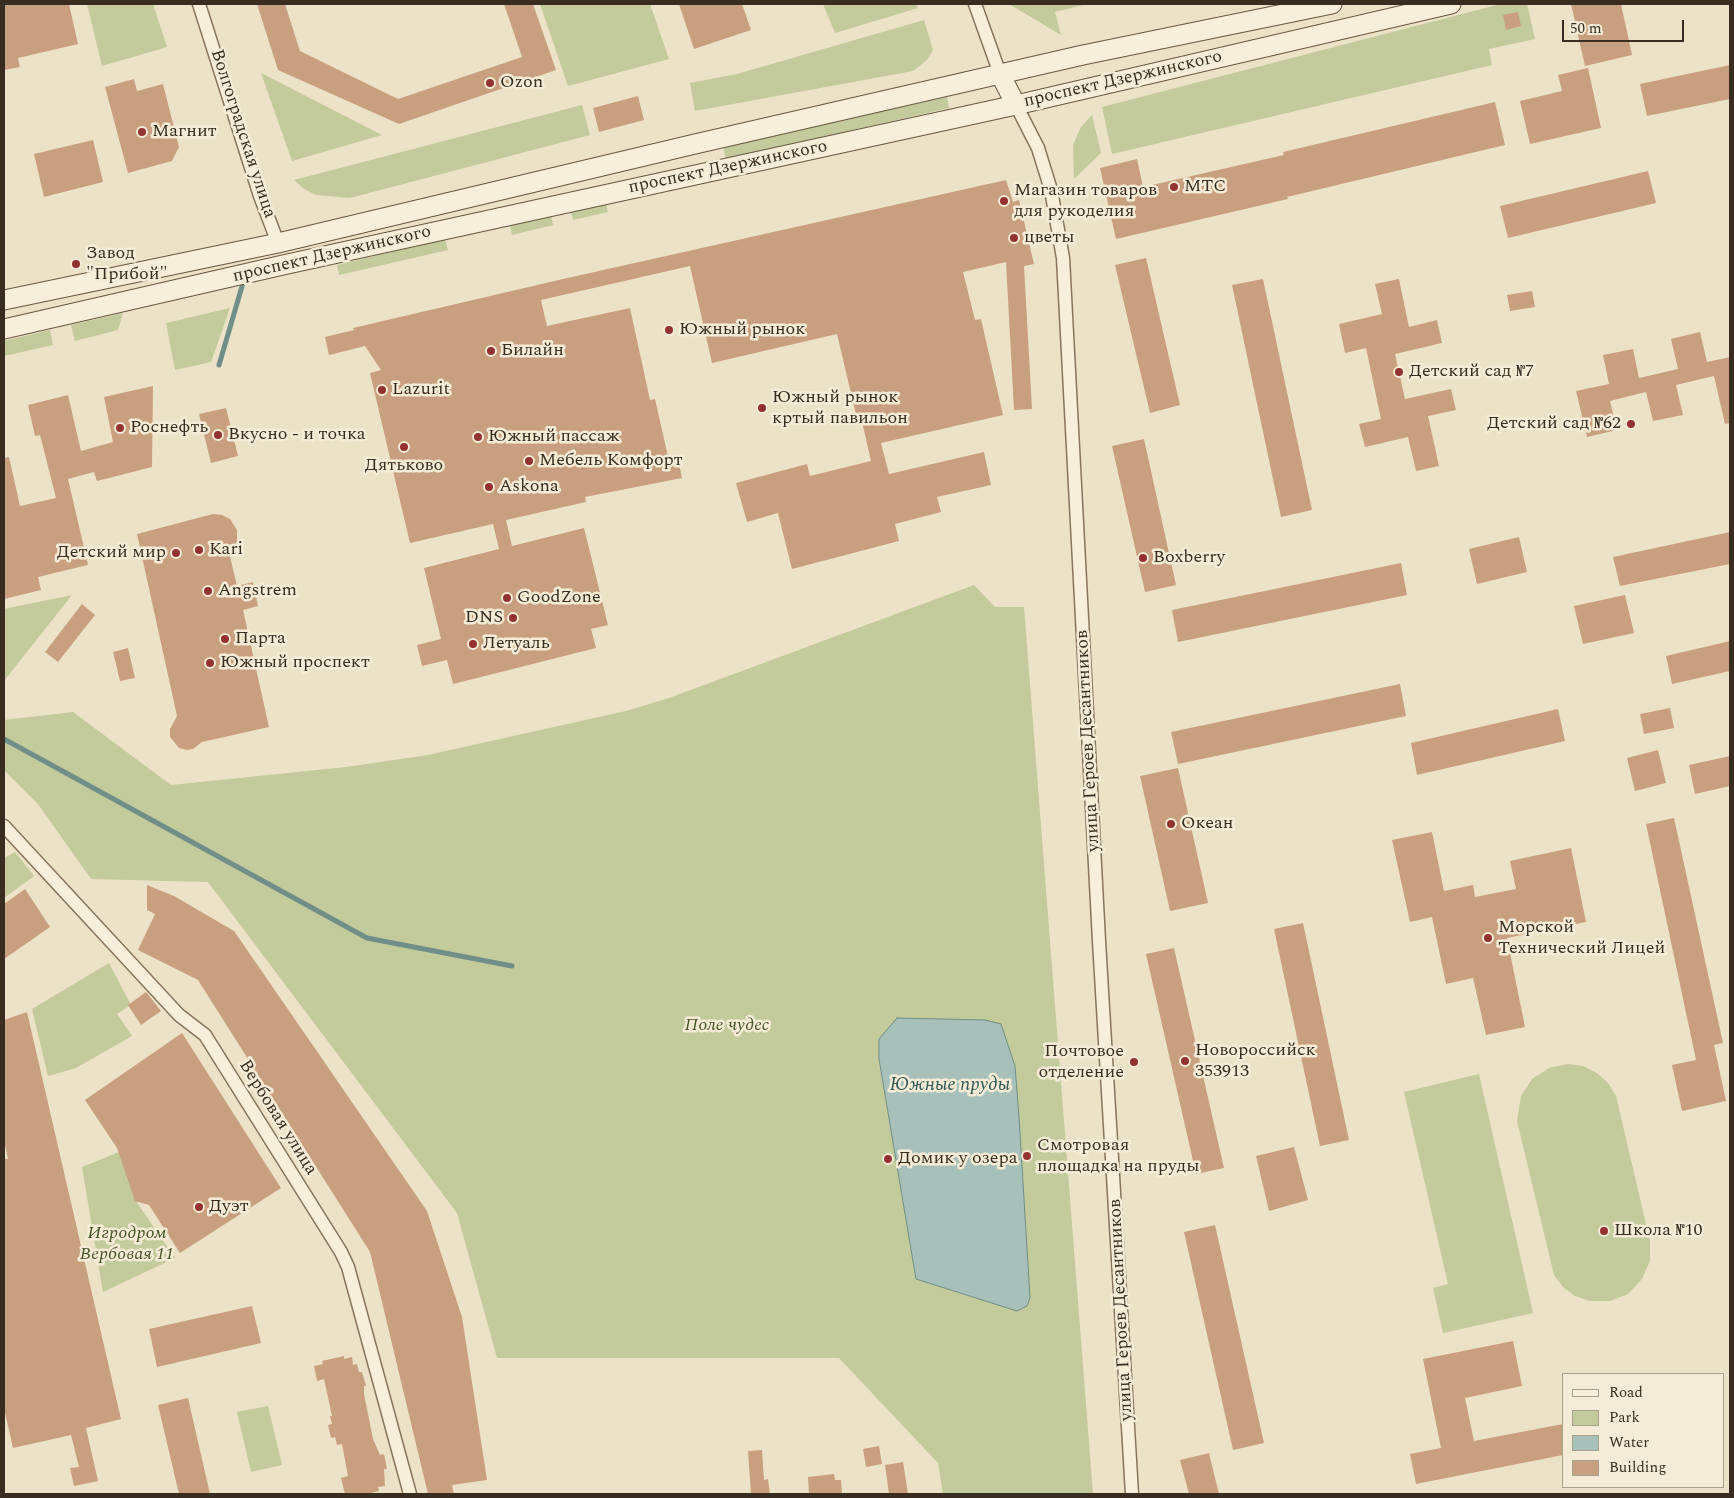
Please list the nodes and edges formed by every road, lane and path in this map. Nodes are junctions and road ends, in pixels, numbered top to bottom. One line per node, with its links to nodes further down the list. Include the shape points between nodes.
1 (199, 4): 7 (street, Волгоградская улица)
2 (974, 4): 5 (street, улица Героев Десантников)
3 (1332, 4): 5 (street, проспект Дзержинского)
4 (1451, 4): 6 (street, проспект Дзержинского)
5 (1000, 74): 6 (street, улица Героев Десантников); 7 (street, проспект Дзержинского)
6 (1016, 105): 8 (street, проспект Дзержинского); 13 (street, улица Героев Десантников, via 1038,148 1052,190 1063,258)
7 (278, 243): 8 (street, Волгоградская улица); 9 (street, проспект Дзержинского)
8 (283, 265): 10 (street, проспект Дзержинского)
9 (4, 300)
10 (4, 329)
11 (4, 826): 12 (street, Вербовая улица, via 179,1015 205,1035 341,1252)
12 (410, 1494)
13 (1132, 1494)

